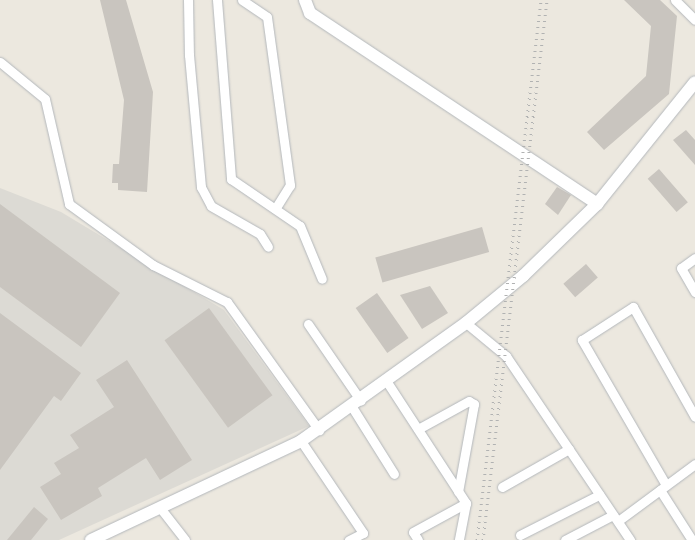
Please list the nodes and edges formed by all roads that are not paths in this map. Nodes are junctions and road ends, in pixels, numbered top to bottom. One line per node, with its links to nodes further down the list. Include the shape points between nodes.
1 (188, 0): 12 (street, via 189,55 201,187 211,206 260,234)
2 (217, 0): 3 (street); 11 (street, via 231,179)
3 (227, 0)
4 (242, 0): 11 (street, via 267,17 290,184)
5 (305, 0): 10 (street, via 310,13)
6 (675, 0): 7 (street)
7 (695, 20)
8 (0, 62): 22 (street, via 45,99 69,204 154,264 227,302)
9 (695, 82): 10 (street)
10 (597, 204): 16 (street, via 523,276)
11 (275, 209): 14 (street, via 300,226)
12 (268, 246)
13 (695, 258): 15 (street, via 681,268)
14 (322, 279)
15 (695, 292)
16 (466, 323): 18 (street); 24 (street, via 506,356)
17 (308, 324): 19 (street)
18 (387, 382): 19 (street); 21 (street)
19 (357, 404): 22 (street); 26 (street)
20 (695, 417): 28 (street, via 633,307 582,340)
21 (418, 429): 29 (street); 29 (street, via 469,401 474,404)
22 (319, 430): 23 (street)
23 (301, 441): 32 (street); 37 (street, via 363,533)
24 (569, 449): 27 (street); 30 (street)
25 (695, 464): 28 (street)
26 (394, 474)
27 (502, 487)
28 (663, 488): 33 (street); 42 (street)
29 (458, 492): 31 (street)
30 (599, 495): 33 (street); 34 (street)
31 (466, 503): 38 (street, via 413,532); 39 (street)
32 (161, 509): 35 (street); 36 (street)
33 (615, 518): 40 (street); 41 (street)
34 (520, 535)
35 (91, 540)
36 (185, 540)
37 (349, 540)
38 (418, 540)
39 (459, 540)
40 (565, 540)
41 (630, 540)
42 (692, 540)

